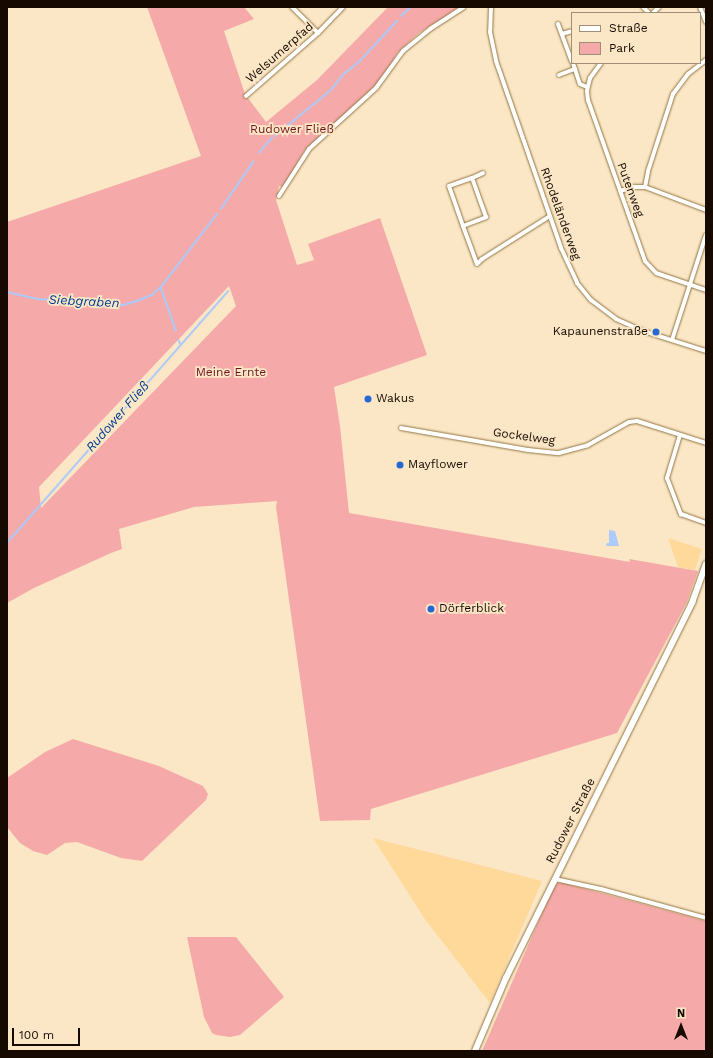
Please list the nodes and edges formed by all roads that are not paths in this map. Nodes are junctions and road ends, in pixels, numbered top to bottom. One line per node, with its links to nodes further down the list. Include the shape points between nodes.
1 (292, 7): 9 (street)
2 (343, 7): 9 (street, Welsumerpfad)
3 (464, 7): 23 (street, via 402,51 376,88 309,149)
4 (492, 7): 25 (street, Rhodeländerweg, via 489,27 493,53)
5 (700, 7): 6 (street)
6 (706, 22)
7 (558, 24): 10 (street)
8 (571, 31): 10 (street)
9 (318, 33): 18 (street, Welsumerpfad)
10 (562, 34): 11 (street)
11 (571, 59)
12 (573, 64): 15 (street)
13 (600, 64): 17 (street)
14 (698, 64): 21 (street, via 673,94)
15 (575, 70): 16 (street); 17 (street, via 580,84)
16 (559, 75)
17 (587, 87): 22 (street, Putenweg, via 590,106)
18 (246, 96)
19 (483, 173): 20 (street)
20 (472, 178): 26 (street, via 486,217); 26 (street, via 449,186)
21 (645, 187): 22 (street); 24 (street)
22 (620, 191): 28 (street, Putenweg, via 649,267 656,273)
23 (280, 196)
24 (706, 210)
25 (550, 216): 26 (street, via 482,258 477,264); 30 (street, Rhodeländerweg, via 568,266 591,300 616,319)
26 (463, 226)
27 (706, 235): 28 (street)
28 (690, 285): 29 (street, Putenweg); 30 (street)
29 (706, 290)
30 (672, 340): 31 (street, Rhodeländerweg)
31 (706, 351)
32 (401, 428): 33 (street, Gockelweg, via 552,453 567,452 588,445 633,421)
33 (680, 435): 34 (street, Gockelweg); 35 (street, via 667,478 681,514)
34 (706, 443)
35 (706, 523)
36 (706, 564): 37 (street, Rudower Straße, via 692,604)
37 (555, 879): 38 (street); 39 (street, Rudower Straße, via 506,978)
38 (706, 918)
39 (475, 1051)

